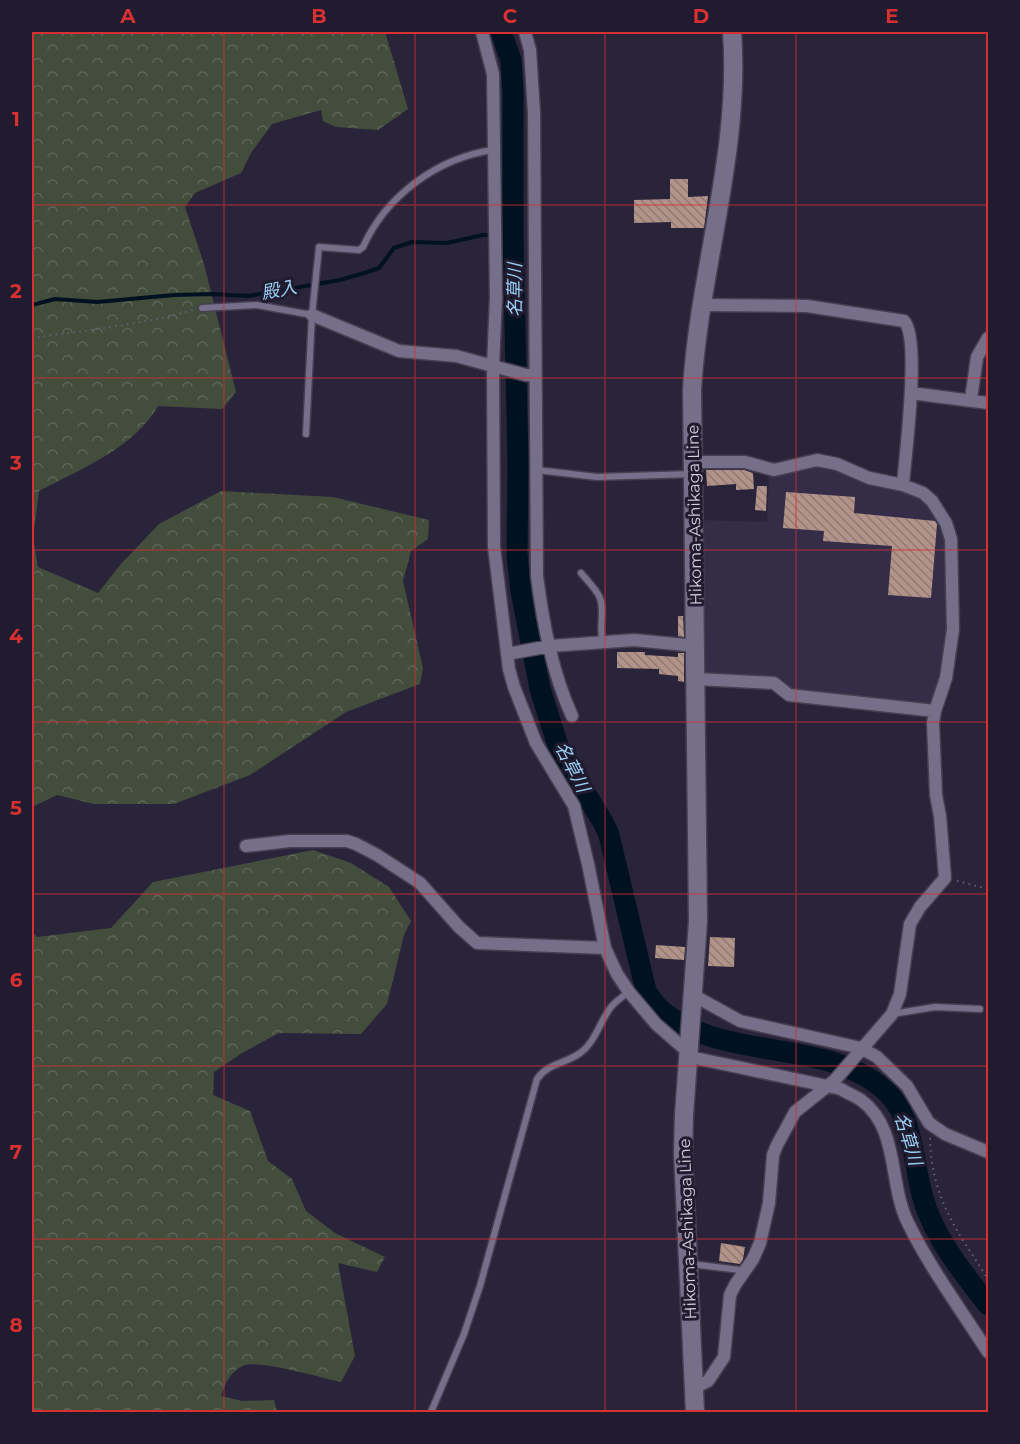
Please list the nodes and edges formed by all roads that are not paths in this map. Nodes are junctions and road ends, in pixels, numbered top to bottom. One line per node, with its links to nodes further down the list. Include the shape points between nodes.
1 (482, 32): 4 (street, via 493,74)
2 (525, 32): 10 (street, via 534,113)
3 (732, 32): 5 (main road, Hikoma-Ashikaga Line, via 727,150)
4 (493, 150): 7 (lane, via 474,153 405,189 380,217 359,250 319,247); 9 (street)
5 (702, 305): 11 (street, via 807,306 904,321 910,338); 15 (main road, Hikoma-Ashikaga Line, via 693,374)
6 (202, 308): 7 (lane, via 257,305)
7 (312, 315): 9 (street, via 399,351 456,356); 14 (lane)
8 (988, 338): 12 (street, via 977,357)
9 (498, 367): 10 (street); 22 (street, via 494,548)
10 (531, 375): 16 (street)
11 (912, 393): 12 (street); 17 (street)
12 (971, 399): 13 (street)
13 (988, 403)
14 (306, 434)
15 (693, 468): 16 (lane, via 597,477); 17 (street, via 745,462 774,470 817,460); 20 (main road, Hikoma-Ashikaga Line)
16 (537, 470): 21 (street, via 537,576)
17 (903, 485): 24 (street, via 932,501 951,539 952,636 946,678)
18 (581, 573): 19 (lane, via 601,602)
19 (603, 644): 20 (street, via 634,640); 21 (street)
20 (696, 646): 23 (main road, Hikoma-Ashikaga Line)
21 (547, 647): 22 (street); 25 (street)
22 (509, 653): 27 (street, via 514,687 536,743 574,806)
23 (697, 680): 24 (street, via 774,683 789,695); 29 (main road, Hikoma-Ashikaga Line, via 698,912)
24 (935, 711): 31 (street, via 936,795 945,878 910,924 900,994)
25 (572, 716)
26 (246, 846): 27 (street, via 290,841 357,844 420,884 477,943)
27 (605, 948): 28 (street)
28 (629, 992): 32 (street, via 656,1024); 40 (lane, via 610,1008 580,1053 550,1066 537,1079 480,1286)
29 (693, 998): 32 (main road, Hikoma-Ashikaga Line); 33 (street, via 740,1021)
30 (980, 1009): 31 (lane, via 934,1007)
31 (892, 1014): 33 (street)
32 (689, 1050): 34 (street, via 695,1058); 36 (main road, Hikoma-Ashikaga Line, via 683,1133)
33 (859, 1052): 34 (street); 35 (street, via 876,1058 907,1086 929,1123)
34 (831, 1083): 37 (street, via 795,1112 777,1145 760,1243); 38 (street, via 861,1100 885,1130 906,1220)
35 (988, 1152)
36 (688, 1264): 37 (lane); 39 (main road, Hikoma-Ashikaga Line)
37 (744, 1273): 39 (street, via 730,1295 724,1357 708,1381)
38 (988, 1352)
39 (694, 1388): 41 (main road, Hikoma-Ashikaga Line)
40 (431, 1413)
41 (695, 1413)

